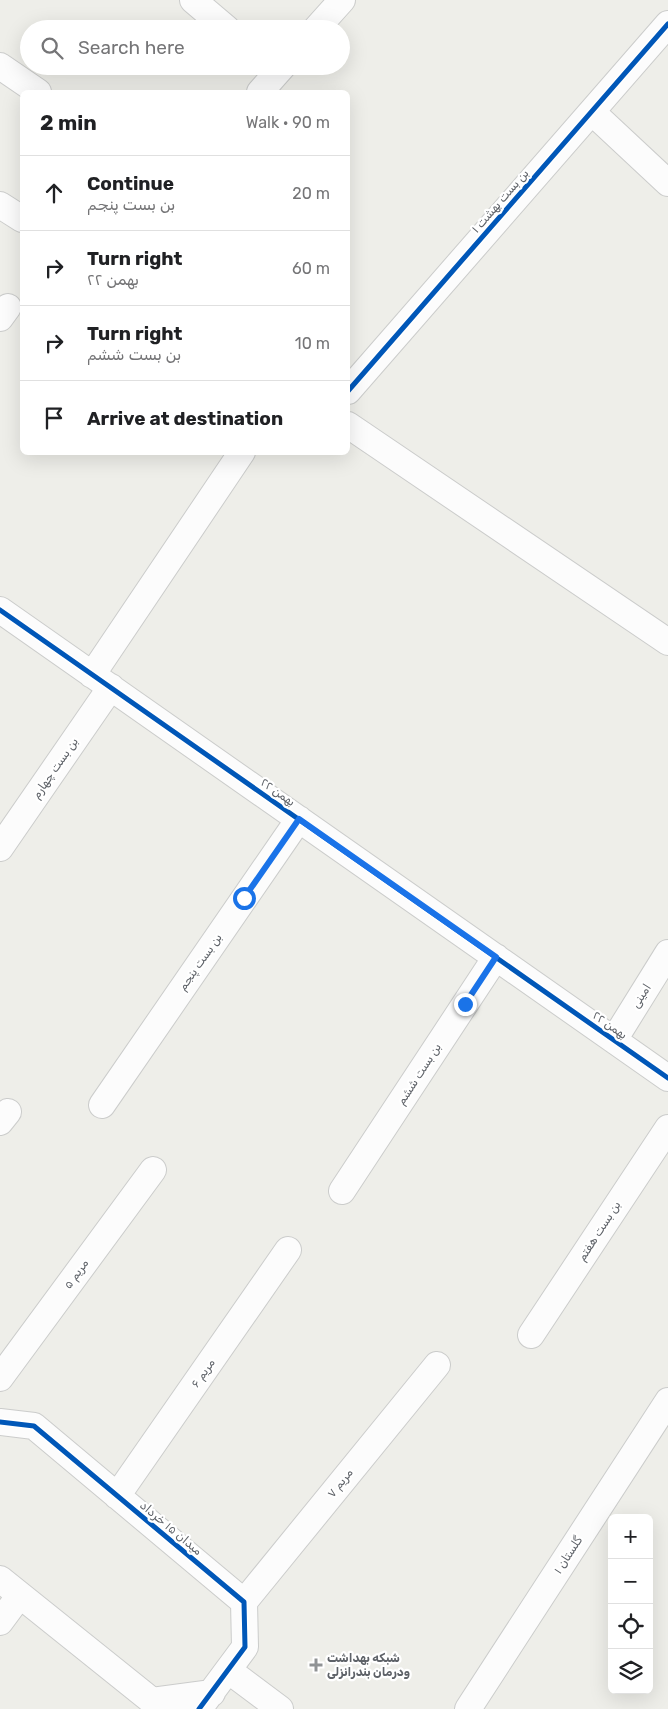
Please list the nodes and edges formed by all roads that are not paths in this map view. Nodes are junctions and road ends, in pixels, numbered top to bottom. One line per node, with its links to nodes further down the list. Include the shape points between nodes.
1 (193, 0): 3 (street)
2 (342, 0): 4 (street)
3 (216, 20)
4 (324, 20)
5 (668, 24): 10 (street, بن بست بهشت ۱)
6 (0, 66): 8 (street)
7 (272, 75): 9 (street)
8 (35, 90)
9 (261, 90)
10 (592, 112): 11 (street); 14 (street, بن بست بهشت ۱)
11 (668, 182)
12 (0, 205): 13 (street)
13 (20, 218)
14 (350, 389)
15 (350, 426): 18 (street)
16 (240, 455): 19 (street, بن بست چهارم)
17 (0, 610): 19 (street, ۲۲ بهمن)
18 (668, 642)
19 (102, 681): 20 (street, ۲۲ بهمن); 21 (street, بن بست چهارم)
20 (299, 819): 23 (street, ۲۲ بهمن); 26 (street, بن بست پنجم)
21 (0, 848)
22 (668, 953): 24 (street, امینی)
23 (496, 957): 24 (street, ۲۲ بهمن); 29 (street, بن بست ششم)
24 (614, 1040): 25 (street, ۲۲ بهمن)
25 (668, 1078)
26 (102, 1105)
27 (668, 1128): 31 (street, بن بست هفتم)
28 (153, 1170): 33 (street, مریم ۵)
29 (342, 1191)
30 (288, 1250): 36 (street, مریم ۶)
31 (531, 1335)
32 (436, 1365): 39 (street, مریم ۷)
33 (0, 1378)
34 (668, 1401): 44 (street, گلستان ۱)
35 (0, 1422): 36 (street, میدان ۱۵ خرداد, via 34,1426)
36 (118, 1496): 39 (street, میدان ۱۵ خرداد)
37 (0, 1579): 38 (street)
38 (20, 1595): 40 (street); 42 (street, via 152,1701)
39 (244, 1602): 41 (street, via 246,1646)
40 (0, 1622)
41 (228, 1670): 42 (street); 43 (street)
42 (205, 1701)
43 (280, 1709)
44 (468, 1709)

